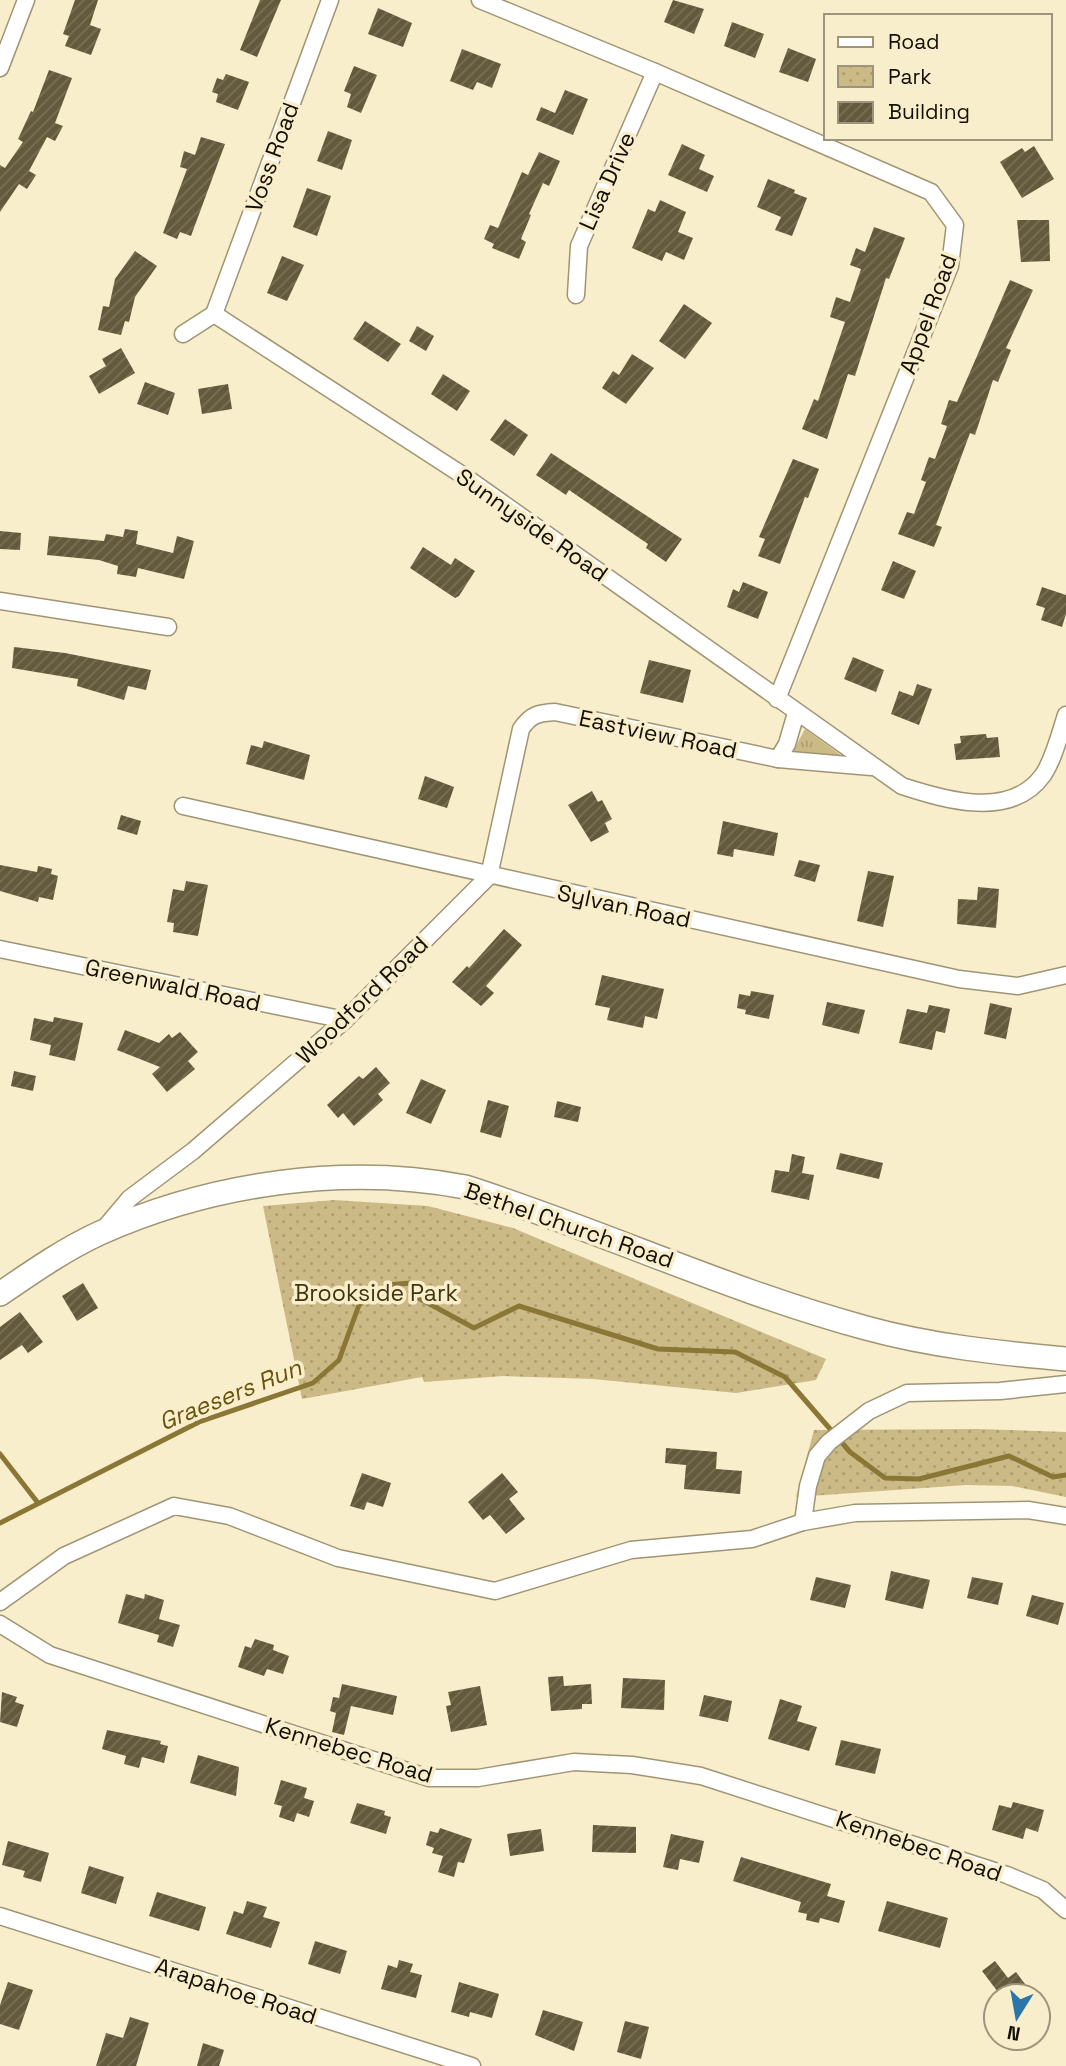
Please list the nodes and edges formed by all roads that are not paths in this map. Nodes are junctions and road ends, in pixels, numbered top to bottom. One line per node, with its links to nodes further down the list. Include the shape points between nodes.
1 (26, 0): 4 (street)
2 (330, 0): 7 (street, Voss Road)
3 (480, 0): 5 (street, Appel Road)
4 (0, 68)
5 (655, 72): 6 (street, Lisa Drive, via 579,246); 11 (street, Appel Road, via 932,192 955,225 950,266)
6 (576, 295)
7 (214, 314): 8 (street); 11 (street, Sunnyside Road, via 467,478)
8 (183, 334)
9 (0, 601): 10 (street)
10 (168, 627)
11 (777, 699): 12 (street, Sunnyside Road)
12 (796, 713): 14 (street); 15 (street, Sunnyside Road)
13 (1066, 715): 15 (street, Sunnyside Road, via 1042,775 1018,795 999,802 937,798 902,786)
14 (778, 759): 15 (street, Eastview Road); 17 (street, Eastview Road, via 555,712 537,713 521,729)
15 (873, 768)
16 (183, 806): 17 (street, Sylvan Road)
17 (489, 876): 19 (street, Sylvan Road, via 959,979 1018,986); 20 (street, Woodford Road)
18 (0, 949): 20 (street, Greenwald Road)
19 (1066, 975)
20 (345, 1020): 21 (street, Woodford Road, via 193,1151 130,1198)
21 (100, 1233): 22 (street, Bethel Church Road); 23 (street, Bethel Church Road, via 190,1201 265,1186 374,1176 424,1179 524,1206 868,1329 944,1345)
22 (0, 1294)
23 (1066, 1359)
24 (1066, 1384): 26 (street, via 907,1394 869,1411 817,1456)
25 (1066, 1516): 26 (street, via 1028,1510 855,1513)
26 (803, 1522): 27 (street, via 752,1539 631,1549 495,1591 338,1558 229,1516 174,1506 64,1556)
27 (0, 1602)
28 (0, 1624): 29 (street, Kennebec Road, via 50,1655 429,1778 478,1779 575,1762 701,1776 1007,1875 1043,1890)
29 (1066, 1910)
30 (0, 1916): 31 (street, Arapahoe Road)
31 (472, 2066)

